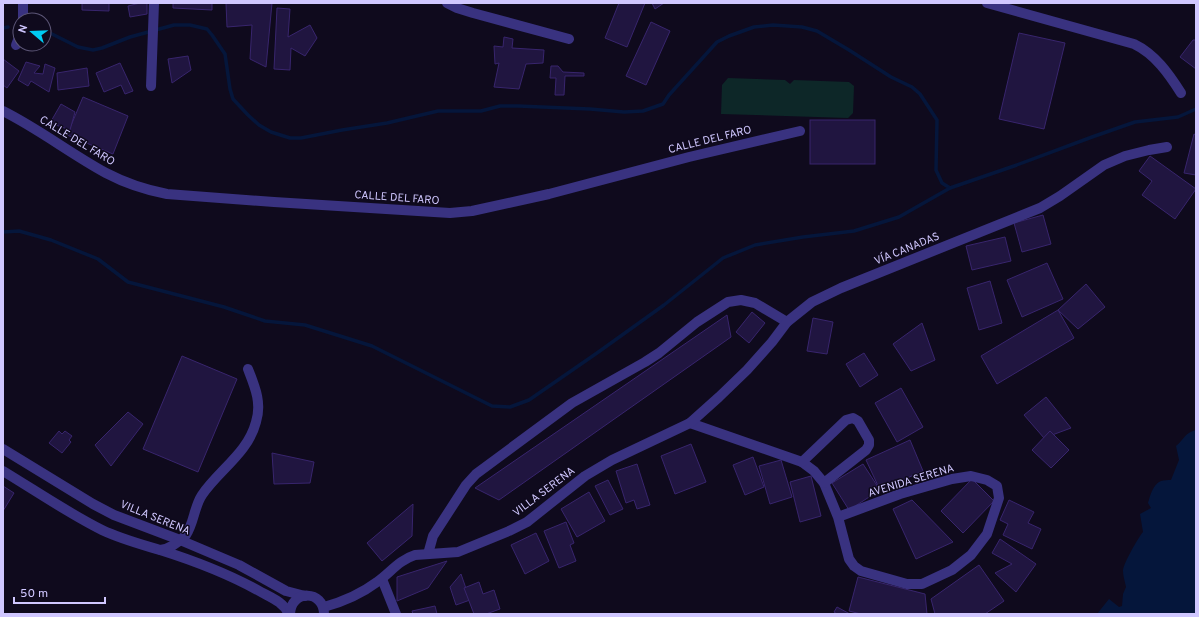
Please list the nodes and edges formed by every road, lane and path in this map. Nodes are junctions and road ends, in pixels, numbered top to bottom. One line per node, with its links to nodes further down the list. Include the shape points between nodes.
1 (154, 3): 5 (street)
2 (447, 3): 4 (street, via 473,13)
3 (987, 3): 6 (street, via 1134,44 1150,54)
4 (569, 39)
5 (151, 86)
6 (1181, 92)
7 (3, 111): 8 (street, CALLE DEL FARO, via 107,174 156,192 450,213 472,211 549,194)
8 (800, 130)
9 (1167, 147): 10 (street, VÍA CANADAS, via 1126,156 1104,165 1040,208 826,295 812,302)
10 (787, 322): 12 (street, VÍA CANADAS, via 747,370); 20 (street, via 755,302 741,300 728,302 703,318 659,353 572,403 476,474 433,536)
11 (248, 369): 18 (street, via 259,401 255,428 246,446 203,494 186,534)
12 (690, 423): 14 (street, AVENIDA SERENA); 20 (street, VILLA SERENA, via 612,460 585,476 527,522 509,531 458,552)
13 (3, 449): 18 (street, VILLA SERENA, via 93,504)
14 (802, 462): 16 (street, AVENIDA SERENA); 16 (street, via 846,420 853,418 858,421 869,440 869,446)
15 (3, 471): 19 (street, via 103,531)
16 (824, 483): 17 (street, AVENIDA SERENA)
17 (838, 517): 17 (street, AVENIDA SERENA, via 849,559 861,572 907,584 922,584 952,570 971,555 987,534 999,498 997,486 987,480 971,476 900,494)
18 (180, 540): 19 (street, via 168,549); 22 (street, VILLA SERENA, via 239,565 286,592)
19 (160, 550): 24 (street, via 236,578 281,603)
20 (428, 554): 21 (street, VILLA SERENA, via 409,557)
21 (382, 579): 23 (street, VILLA SERENA); 25 (street)
22 (305, 596): 23 (street, VILLA SERENA, via 316,598 321,602); 24 (street, via 294,602)
23 (324, 611)
24 (290, 614)
25 (396, 614)

